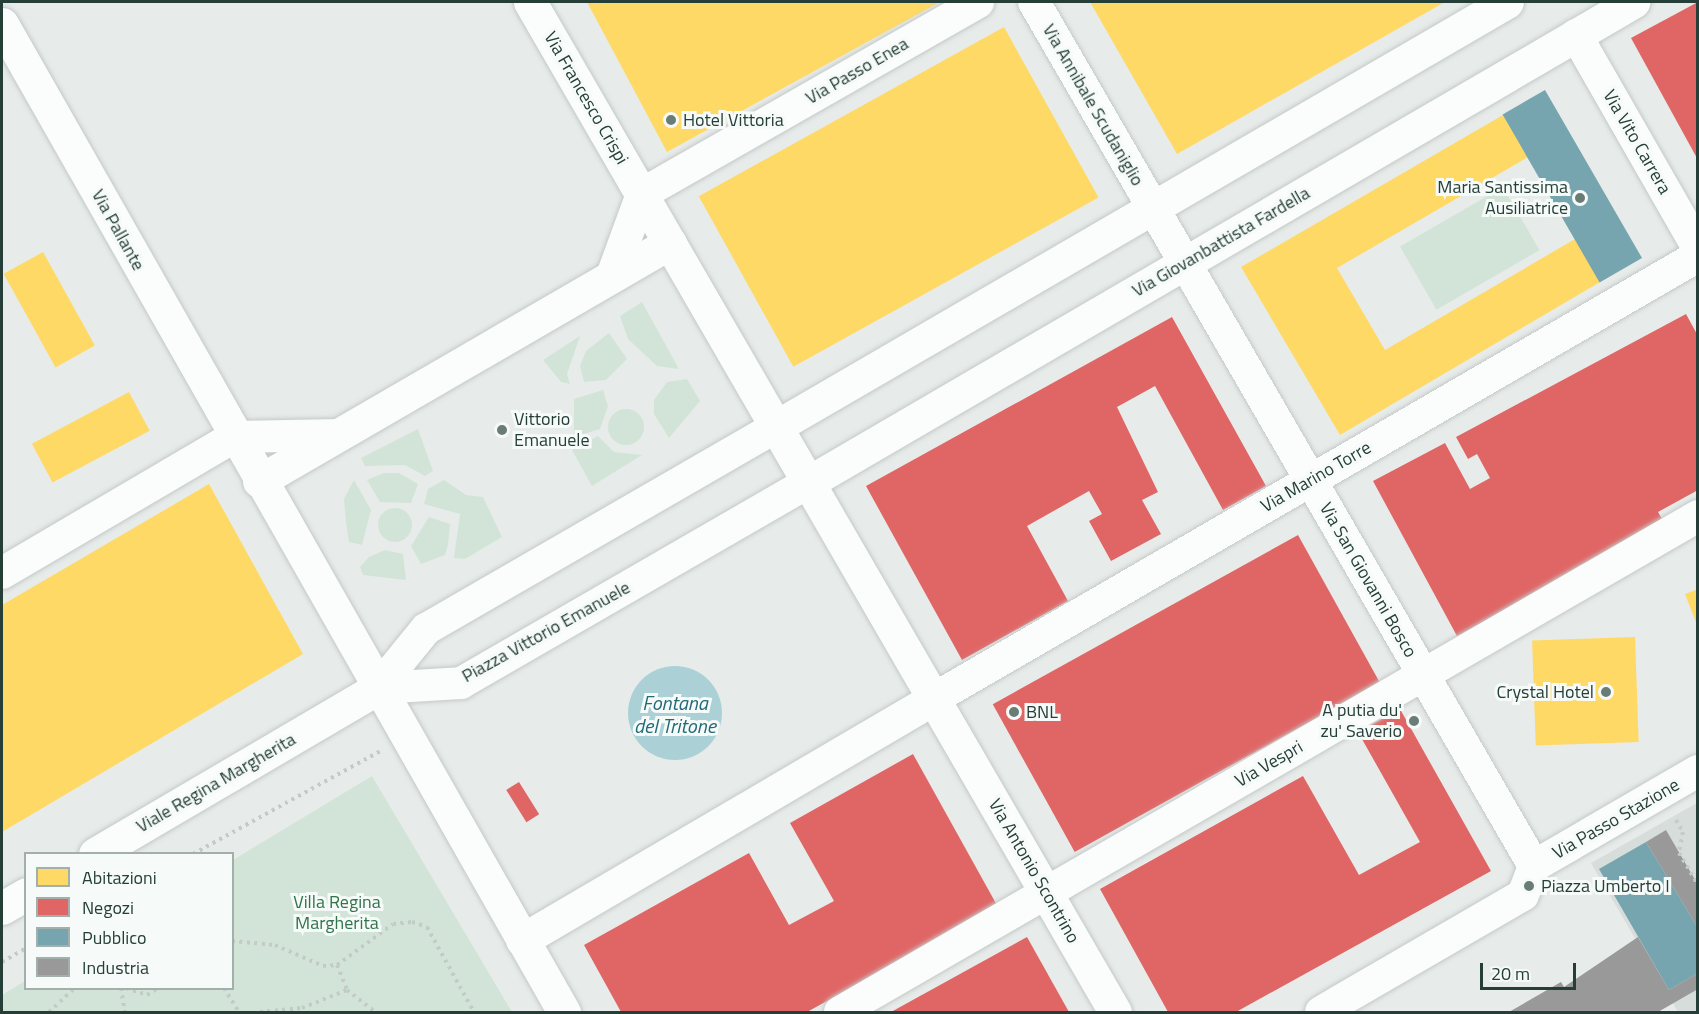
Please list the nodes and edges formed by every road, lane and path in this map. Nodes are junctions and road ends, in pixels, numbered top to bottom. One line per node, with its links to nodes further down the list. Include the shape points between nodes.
1 (978, 2): 8 (street, Via Passo Enea)
2 (1034, 2): 9 (street, Via Annibale Scudaniglio)
3 (1507, 2): 9 (main road)
4 (1633, 2): 7 (main road, Via Giovanbattista Fardella)
5 (534, 3): 8 (main road, Via Francesco Crispi)
6 (2, 24): 17 (main road, Via Pallante)
7 (1576, 35): 11 (street, Via Vito Carrera); 13 (main road, Via Giovanbattista Fardella)
8 (642, 194): 10 (main road, Via Francesco Crispi); 14 (street)
9 (1152, 208): 13 (street, Via Annibale Scudaniglio); 15 (main road)
10 (670, 243): 14 (main road); 15 (main road, Via Francesco Crispi)
11 (1698, 248)
12 (1698, 256): 19 (street, Via Marino Torre)
13 (1184, 263): 19 (street, Via San Giovanni Bosco); 20 (main road, Via Giovanbattista Fardella)
14 (612, 276): 16 (main road)
15 (777, 426): 20 (main road, Via Francesco Crispi); 24 (street, via 426,629)
16 (339, 435): 17 (street); 18 (main road)
17 (234, 436): 18 (main road, Via Pallante); 22 (street)
18 (260, 481): 24 (main road, Via Pallante)
19 (1310, 481): 23 (street, Via San Giovanni Bosco); 25 (street, Via Marino Torre)
20 (809, 482): 24 (street, Piazza Vittorio Emanuele, via 461,683); 25 (main road, Via Antonio Scontrino)
21 (1698, 516): 23 (street, Via Vespri)
22 (2, 573)
23 (1423, 675): 31 (street, Via San Giovanni Bosco); 33 (street, Via Vespri)
24 (378, 688): 26 (main road, Via Pallante); 29 (main road, Viale Regina Margherita)
25 (935, 698): 33 (main road, Via Antonio Scontrino); 37 (main road)
26 (405, 735): 30 (path); 37 (main road, Via Pallante)
27 (1698, 771): 28 (street, Via Passo Stazione)
28 (1660, 793): 31 (street, Via Passo Stazione); 32 (path, via 1683,831 1678,853)
29 (98, 852)
30 (198, 852)
31 (1534, 866): 47 (street, via 1523,895)
32 (1698, 885)
33 (1047, 893): 55 (street, Via Vespri); 56 (main road, Via Antonio Scontrino)
34 (24, 895): 35 (main road)
35 (2, 908)
36 (234, 940): 40 (path, via 275,945 323,966)
37 (522, 940): 54 (main road, Via Pallante)
38 (24, 949): 39 (path)
39 (2, 962)
40 (337, 965): 46 (path); 53 (path, via 393,924 412,922 427,927)
41 (73, 990): 48 (path)
42 (121, 990): 49 (path)
43 (133, 990): 44 (path, via 147,994)
44 (154, 990)
45 (225, 990): 50 (path)
46 (347, 990): 51 (path, via 302,1008); 52 (path)
47 (1326, 1011)
48 (50, 1012)
49 (124, 1012)
50 (239, 1012)
51 (260, 1012)
52 (375, 1012)
53 (474, 1012)
54 (564, 1012)
55 (840, 1012)
56 (1115, 1012)

